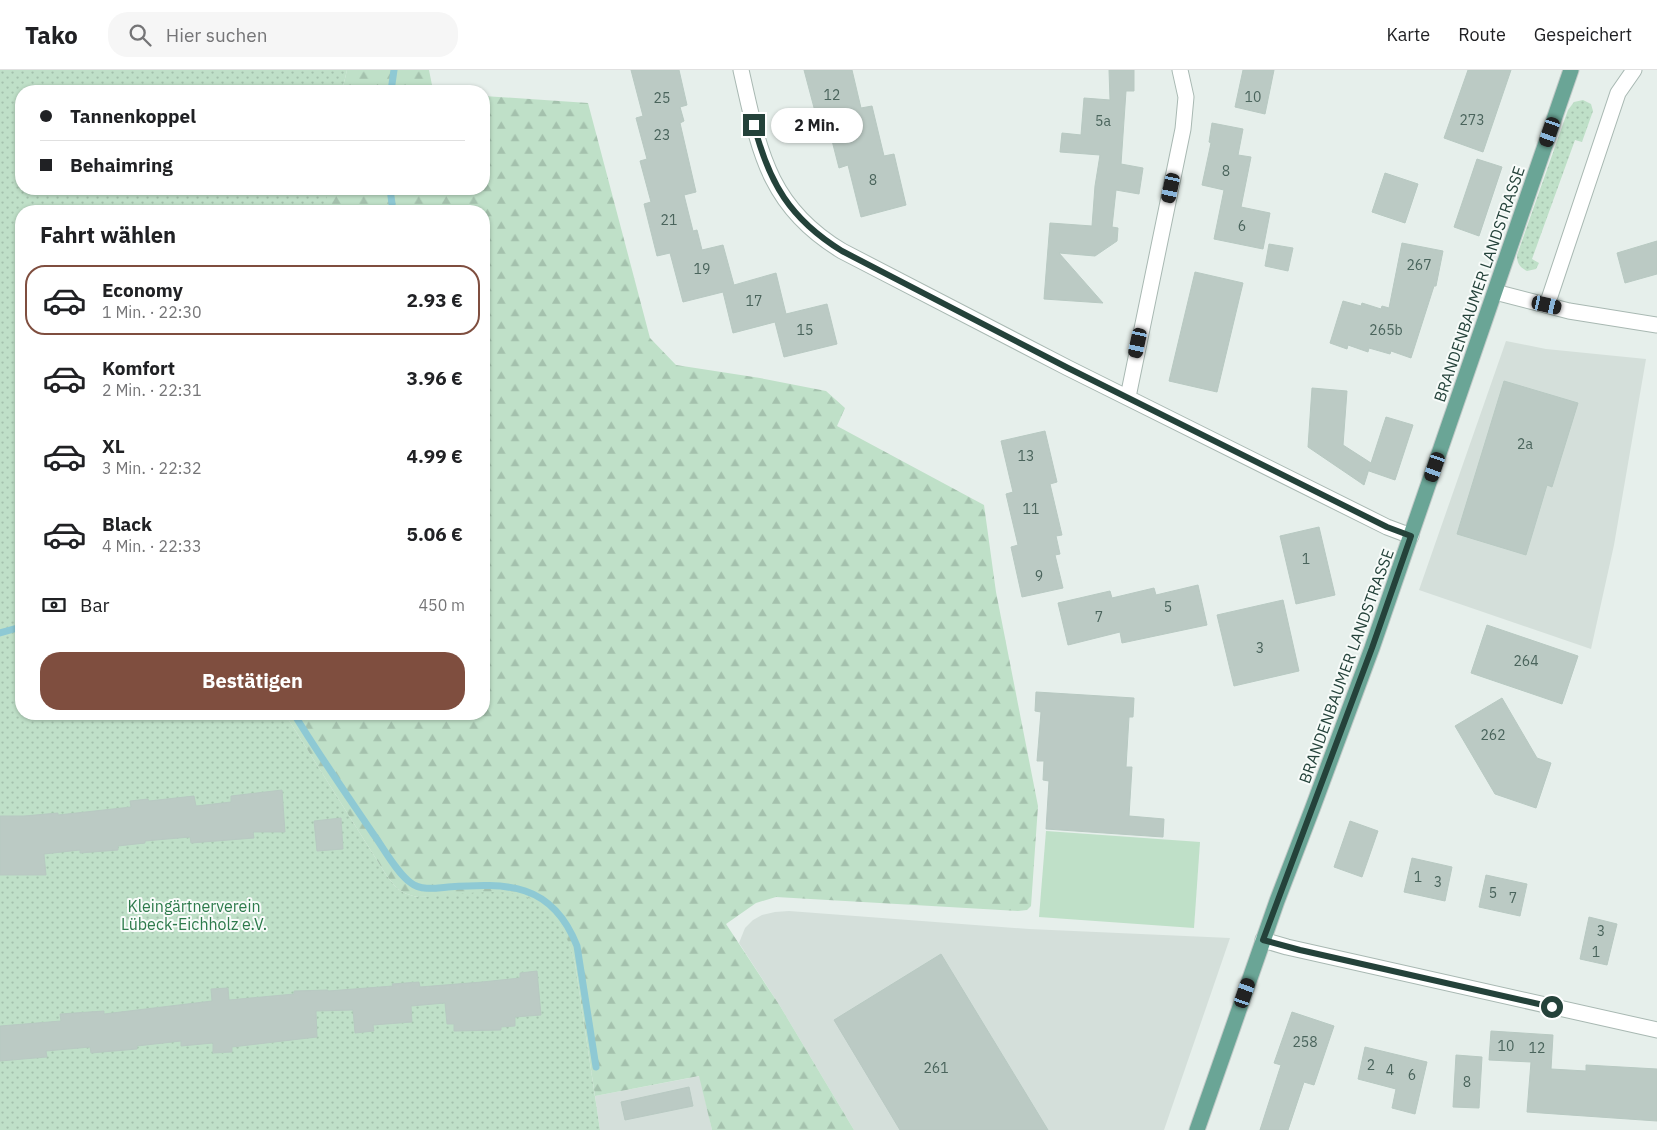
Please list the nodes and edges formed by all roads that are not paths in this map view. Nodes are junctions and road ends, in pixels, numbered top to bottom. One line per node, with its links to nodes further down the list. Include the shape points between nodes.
1 (741, 70): 8 (street, via 761,151 773,182 806,225 842,251)
2 (1180, 70): 8 (street, via 1186,97 1183,129)
3 (1571, 70): 5 (main road, BRANDENBAUMER LANDSTRASSE)
4 (1634, 70): 6 (street, via 1618,93)
5 (1495, 292): 6 (street); 9 (main road, BRANDENBAUMER LANDSTRASSE)
6 (1547, 305): 7 (street)
7 (1657, 325)
8 (1128, 397): 9 (street, via 1387,527)
9 (1411, 536): 10 (main road, BRANDENBAUMER LANDSTRASSE)
10 (1263, 940): 11 (street); 12 (main road, BRANDENBAUMER LANDSTRASSE)
11 (1657, 1030)
12 (1197, 1130)

